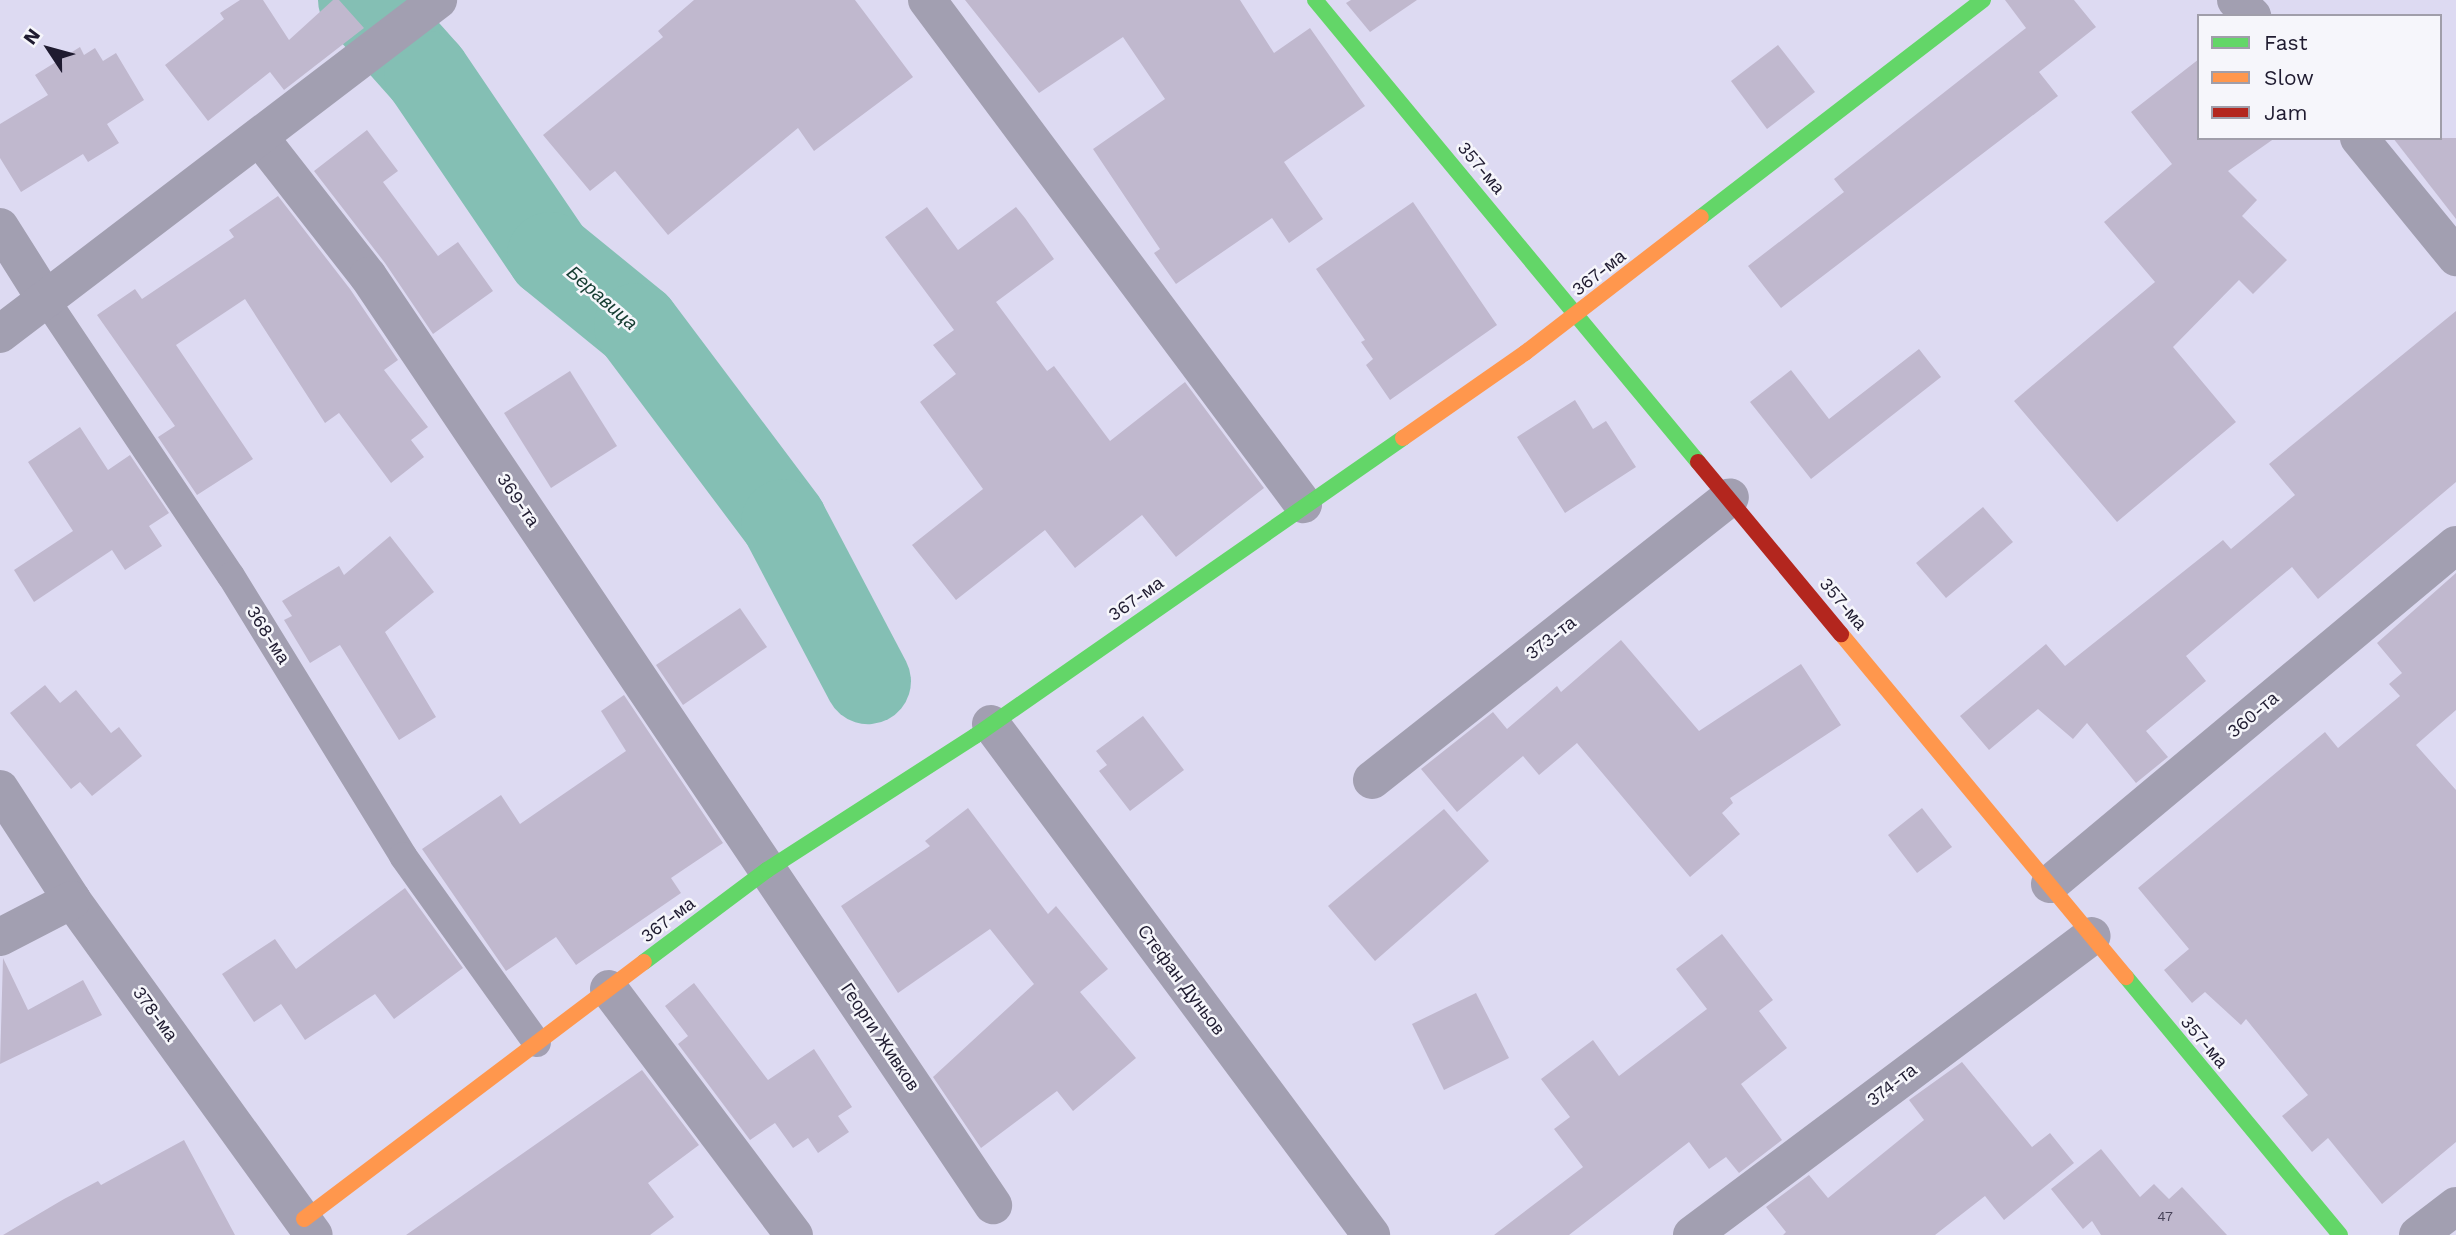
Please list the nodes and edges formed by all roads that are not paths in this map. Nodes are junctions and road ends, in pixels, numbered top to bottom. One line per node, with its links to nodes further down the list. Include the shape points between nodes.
1 (438, 0): 7 (street)
2 (927, 0): 15 (street)
3 (1315, 0): 12 (street, 357-ма)
4 (1983, 0): 12 (street, 367-ма)
5 (2236, 0): 6 (street)
6 (2250, 14)
7 (260, 138): 11 (street); 20 (street, 369-та, via 368,276)
8 (2361, 140): 10 (street)
9 (0, 227): 11 (street, 368-ма)
10 (2456, 257)
11 (46, 300): 13 (street); 26 (lane, 368-ма, via 231,576 403,856)
12 (1577, 314): 14 (street, 357-ма); 15 (street, 367-ма)
13 (0, 334)
14 (1730, 497): 18 (street, 373-та); 21 (street, 357-ма)
15 (1303, 505): 17 (street, 367-ма)
16 (2456, 545): 21 (street, 360-та)
17 (983, 730): 20 (street, 367-ма); 31 (street, Стефан Дуньов)
18 (1372, 780)
19 (0, 789): 22 (street, 378-ма)
20 (767, 870): 25 (street, 367-ма); 27 (street, Георги Живков)
21 (2050, 884): 23 (street, 357-ма)
22 (72, 900): 24 (street); 29 (street, 378-ма)
23 (2091, 936): 32 (street, 374-та); 33 (street, 357-ма)
24 (0, 937)
25 (609, 989): 26 (street, 367-ма); 30 (street)
26 (537, 1043): 29 (street, 367-ма)
27 (993, 1205)
28 (2456, 1206): 34 (street)
29 (309, 1227)
30 (794, 1235)
31 (1371, 1235)
32 (1692, 1235)
33 (2340, 1235)
34 (2418, 1235)

